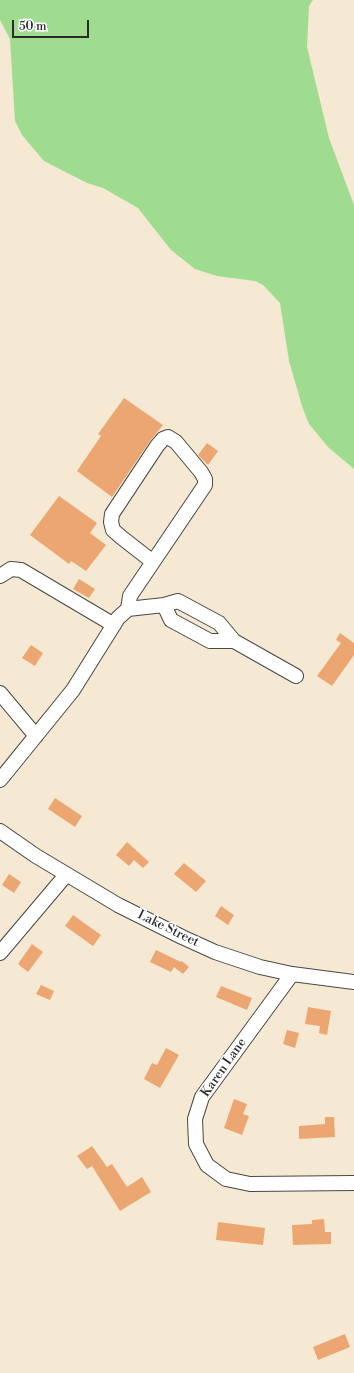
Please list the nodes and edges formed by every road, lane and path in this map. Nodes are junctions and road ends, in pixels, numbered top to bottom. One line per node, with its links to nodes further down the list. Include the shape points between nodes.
1 (153, 562): 1 (street, via 205,485 201,472 176,442 168,438 163,439 157,446 112,514 111,522 113,530); 4 (street, via 130,596)
2 (0, 576): 5 (street, via 11,569 21,570)
3 (164, 605): 4 (street); 6 (street, via 178,602 219,623); 6 (street, via 171,620 210,641)
4 (128, 609): 5 (street)
5 (114, 625): 9 (street, via 73,690)
6 (234, 641): 7 (street)
7 (296, 676)
8 (0, 693): 9 (street)
9 (36, 736): 10 (street)
10 (0, 780)
11 (0, 832): 12 (street, Lake Street)
12 (66, 875): 13 (street); 14 (street, Lake Street, via 118,905 215,952 260,967)
13 (0, 953)
14 (292, 974): 15 (street, Lake Street); 16 (street, Karen Lane, via 202,1097 194,1119 196,1144 206,1164 226,1179 250,1184)
15 (354, 982)
16 (354, 1183)

